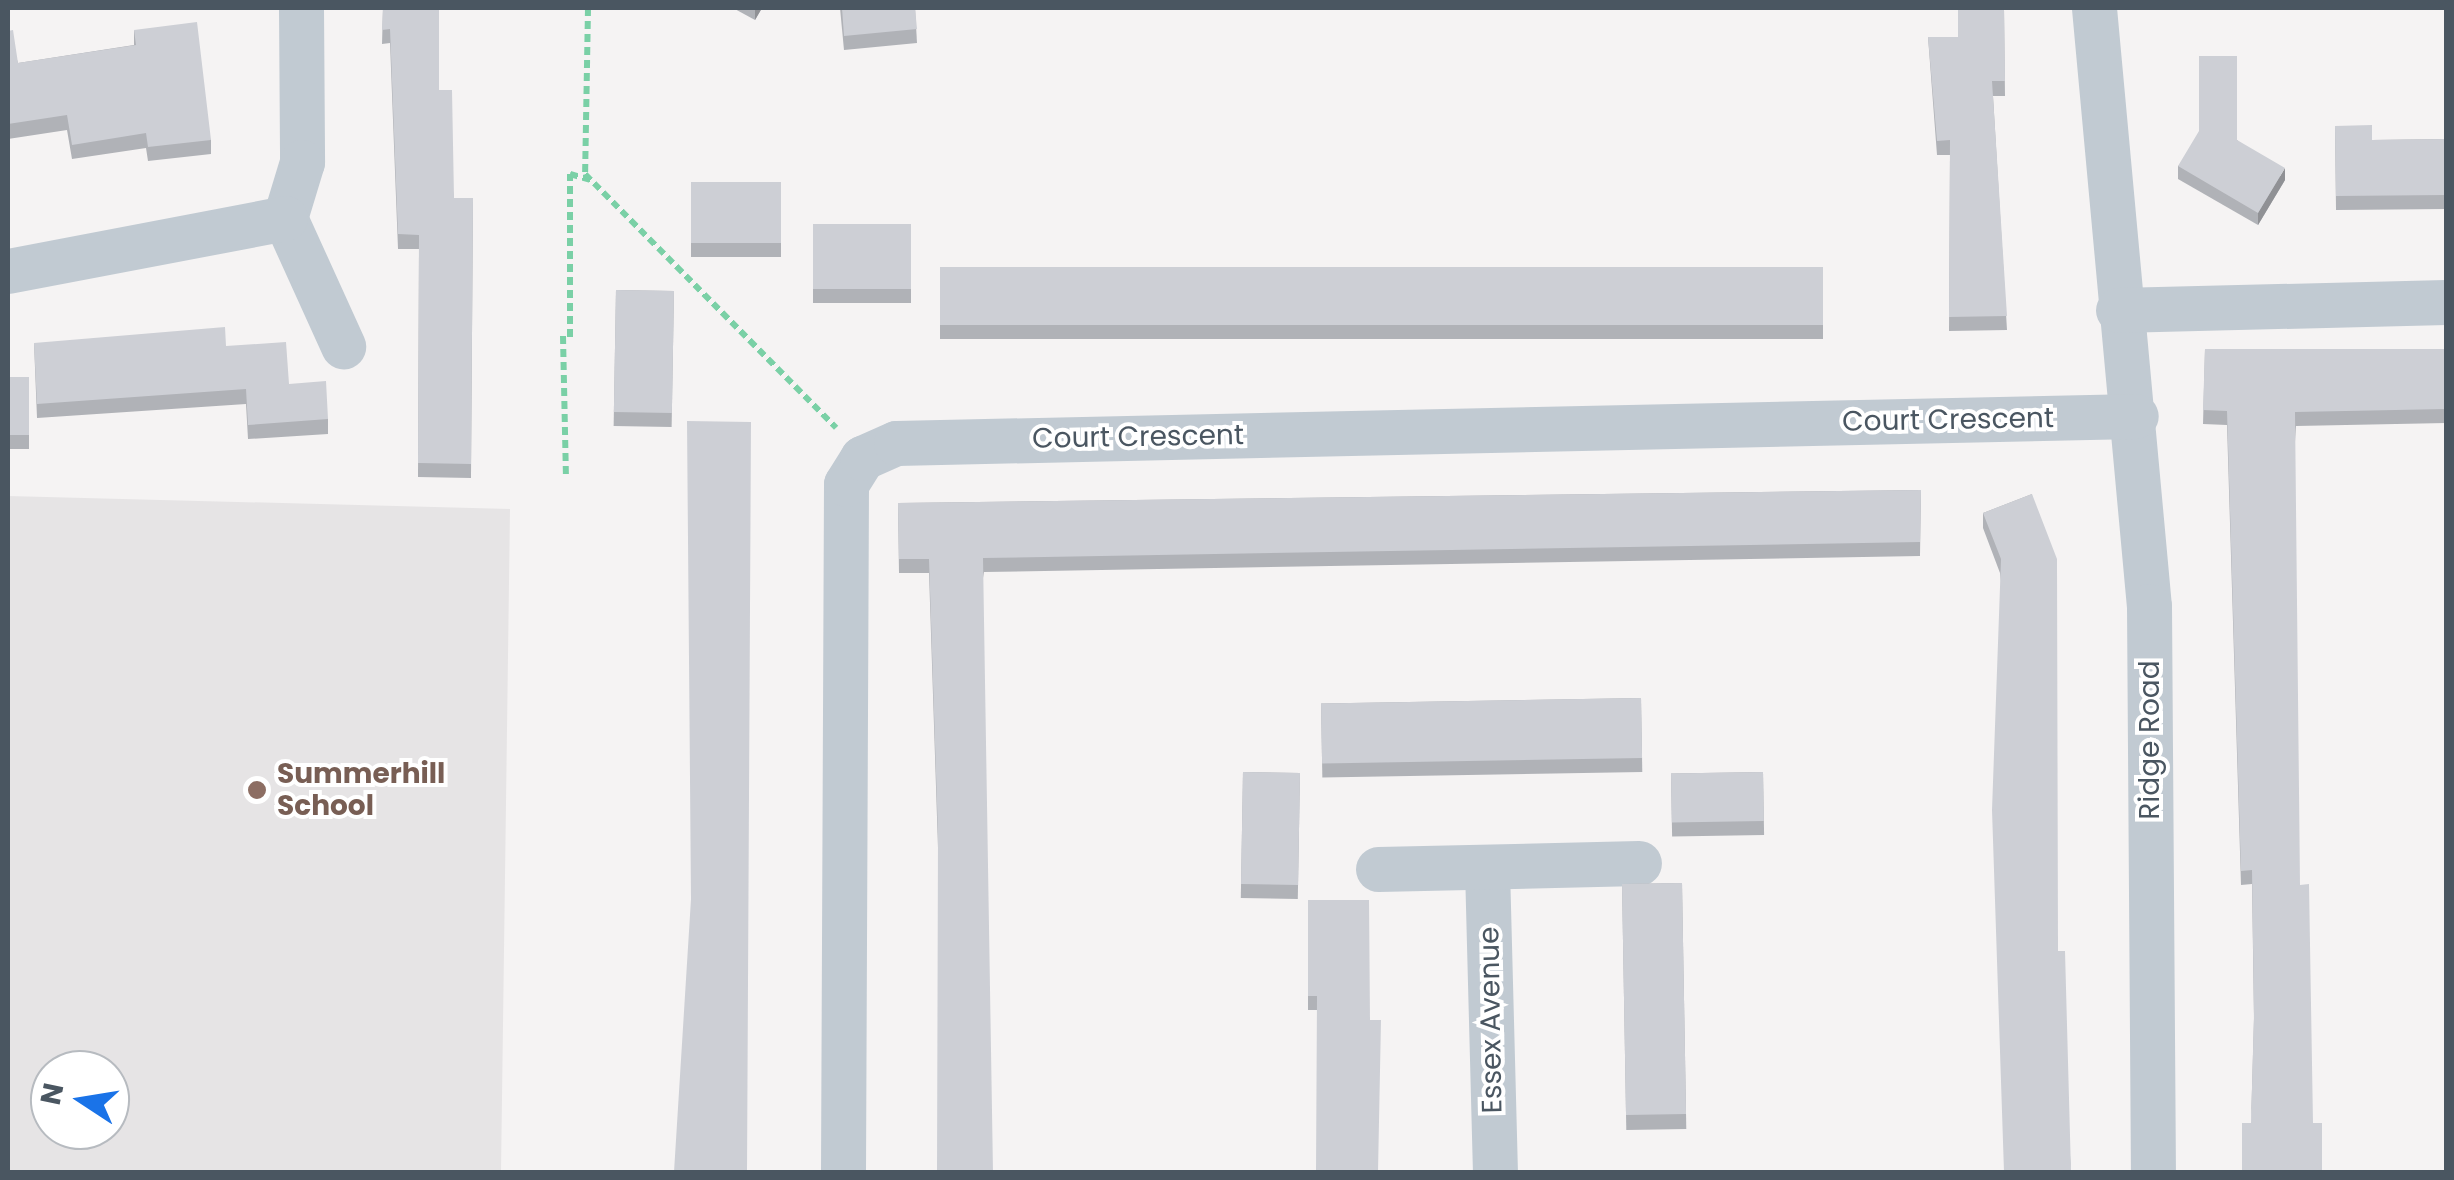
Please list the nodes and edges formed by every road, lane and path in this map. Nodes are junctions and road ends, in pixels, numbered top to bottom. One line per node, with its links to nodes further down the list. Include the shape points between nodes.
1 (300, 8): 5 (street, via 302,162)
2 (588, 8): 4 (path, via 585,174)
3 (2094, 8): 8 (street, Ridge Road)
4 (592, 181): 11 (path, via 788,370); 12 (path, via 570,174)
5 (285, 218): 6 (street); 9 (street)
6 (8, 271)
7 (2446, 302): 8 (street)
8 (2118, 310): 10 (street, Ridge Road)
9 (343, 346)
10 (2136, 416): 11 (street, Court Crescent, via 896,443); 18 (street, Ridge Road, via 2149,606)
11 (862, 458): 16 (street, via 846,484)
12 (566, 477)
13 (1639, 863): 15 (street)
14 (1378, 868): 15 (street)
15 (1487, 868): 17 (street, Essex Avenue)
16 (844, 1172)
17 (1495, 1172)
18 (2154, 1172)

